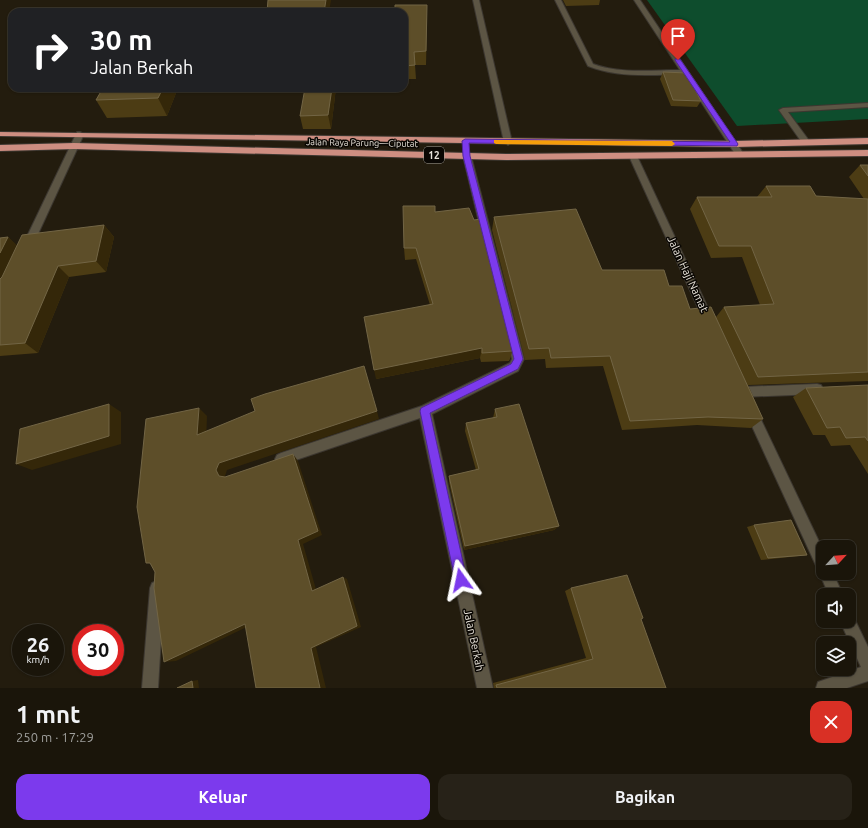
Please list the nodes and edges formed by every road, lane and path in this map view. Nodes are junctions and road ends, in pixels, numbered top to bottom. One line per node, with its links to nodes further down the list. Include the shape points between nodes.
1 (476, 0): 10 (street)
2 (558, 0): 4 (street, via 590,66 598,70 615,72)
3 (637, 0): 4 (street)
4 (686, 72): 12 (street)
5 (868, 105): 11 (street, via 783,110)
6 (0, 134): 7 (highway, Jalan Raya Parung—Ciputat / 12)
7 (80, 134): 8 (highway, Jalan Raya Parung—Ciputat / 12); 13 (street)
8 (465, 141): 10 (highway, Jalan Raya Parung—Ciputat / 12); 17 (highway)
9 (868, 141): 11 (highway, Jalan Raya Parung—Ciputat / 12)
10 (508, 142): 12 (highway, Jalan Raya Parung—Ciputat / 12)
11 (806, 142): 12 (highway, Jalan Raya Parung—Ciputat / 12)
12 (735, 144): 16 (street)
13 (74, 146): 14 (highway, Jalan Raya Parung—Ciputat / 12); 17 (highway, Jalan Raya Parung—Ciputat / 12); 19 (street)
14 (0, 148)
15 (868, 153): 16 (highway, Jalan Raya Parung—Ciputat / 12)
16 (740, 155): 18 (highway, Jalan Raya Parung—Ciputat / 12)
17 (467, 156): 18 (highway, Jalan Raya Parung—Ciputat / 12); 22 (street, via 518,359 514,367)
18 (633, 156): 20 (street, Jalan Haji Namat)
19 (22, 258)
20 (713, 328)
21 (829, 389): 24 (street, via 741,389)
22 (425, 411): 23 (street); 30 (street, Jalan Berkah)
23 (269, 463)
24 (816, 551)
25 (158, 575): 29 (street)
26 (851, 628): 27 (street)
27 (868, 664)
28 (868, 673): 31 (street)
29 (150, 688)
30 (485, 688)
31 (824, 688)

